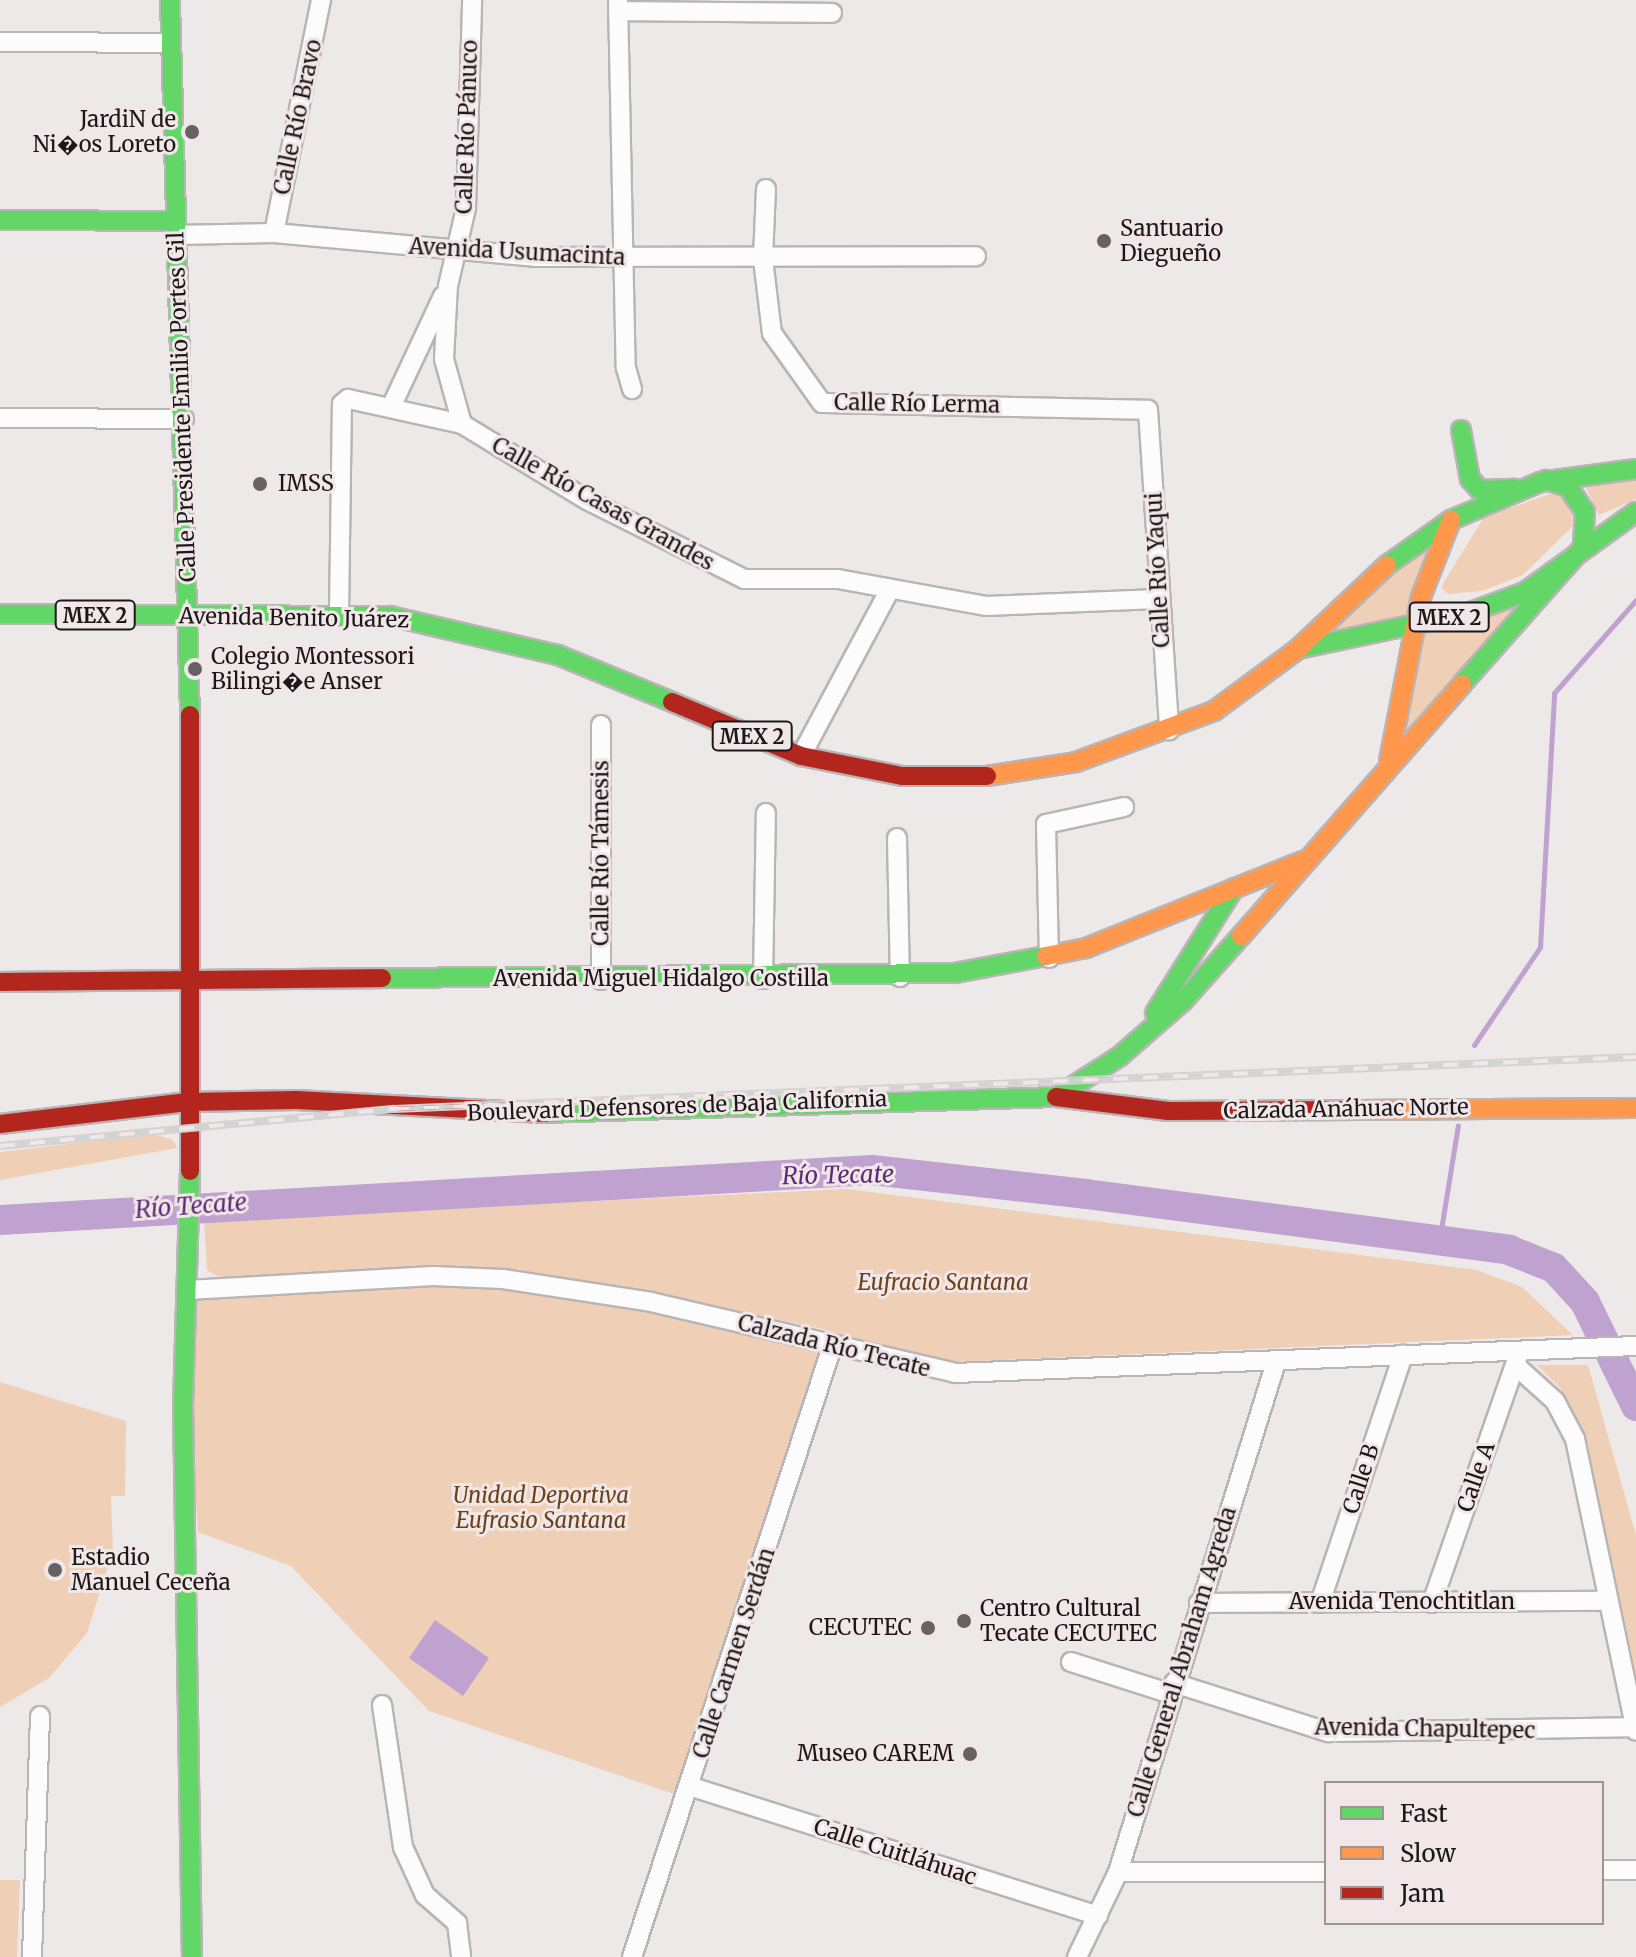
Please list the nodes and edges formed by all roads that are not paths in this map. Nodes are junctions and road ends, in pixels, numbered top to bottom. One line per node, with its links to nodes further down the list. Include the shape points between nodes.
1 (170, 0): 7 (main road, Calle Presidente Emilio Portes Gil)
2 (321, 0): 11 (street, Calle Río Bravo)
3 (472, 0): 12 (street, Calle Río Pánuco, via 468,187)
4 (618, 6): 5 (street); 14 (street)
5 (832, 13)
6 (0, 42): 7 (street)
7 (170, 43): 10 (main road, Calle Presidente Emilio Portes Gil)
8 (766, 189): 15 (street, Calle Río Lerma)
9 (0, 220): 10 (main road)
10 (175, 228): 11 (street, Avenida Usumacinta); 21 (main road, Calle Presidente Emilio Portes Gil)
11 (274, 233): 12 (street, Avenida Usumacinta)
12 (456, 254): 14 (street, Avenida Usumacinta); 16 (street)
13 (976, 256): 15 (street, Avenida Usumacinta)
14 (623, 258): 15 (street, Avenida Usumacinta); 17 (street)
15 (763, 259): 19 (street, Calle Río Lerma, via 772,333 822,403)
16 (448, 286): 18 (street); 22 (street, via 445,379)
17 (632, 389)
18 (392, 405): 22 (street, Calle Río Casas Grandes); 35 (street, Calle Río Casas Grandes, via 343,401)
19 (1148, 410): 33 (street, Calle Río Yaqui)
20 (0, 418): 21 (street)
21 (184, 419): 36 (main road, Calle Presidente Emilio Portes Gil)
22 (462, 424): 32 (street, Calle Río Casas Grandes, via 587,500 734,575 838,579)
23 (1461, 430): 28 (main road, via 1470,479 1480,490)
24 (1636, 446): 26 (main road)
25 (1636, 469): 26 (main road, MEX 2)
26 (1609, 471): 27 (main road, MEX 2)
27 (1546, 480): 28 (main road, MEX 2); 31 (main road, via 1568,487 1585,512)
28 (1516, 489): 30 (main road, MEX 2)
29 (1636, 512): 31 (main road, MEX 2)
30 (1451, 520): 37 (main road); 38 (main road, MEX 2, via 1399,554)
31 (1583, 547): 37 (main road, MEX 2, via 1525,592); 42 (main road, via 1421,733)
32 (890, 589): 33 (street, Calle Río Casas Grandes, via 986,606); 41 (street)
33 (1158, 599): 40 (street, Calle Río Yaqui)
34 (0, 614): 36 (main road, Avenida Benito Juárez / MEX 2)
35 (339, 615): 36 (main road, Avenida Benito Juárez / MEX 2); 41 (main road, Avenida Benito Juárez / MEX 2, via 438,623 558,655)
36 (190, 616): 51 (main road, Calle Presidente Emilio Portes Gil)
37 (1415, 624): 38 (main road, MEX 2); 42 (main road)
38 (1298, 649): 40 (main road, Avenida Benito Juárez / MEX 2, via 1214,711)
39 (601, 725): 52 (street, Calle Río Támesis)
40 (1169, 730): 41 (main road, Avenida Benito Juárez / MEX 2, via 1076,762 978,777 902,776)
41 (801, 756)
42 (1389, 761): 46 (main road)
43 (1124, 807): 48 (street, via 1046,824)
44 (766, 813): 50 (street)
45 (897, 838): 49 (street)
46 (1302, 861): 47 (main road, Avenida Miguel Hidalgo Costilla); 54 (main road, via 1183,1001)
47 (1234, 888): 48 (main road, Avenida Miguel Hidalgo Costilla); 54 (main road)
48 (1049, 958): 49 (main road, Avenida Miguel Hidalgo Costilla)
49 (900, 977): 50 (main road, Avenida Miguel Hidalgo Costilla)
50 (763, 979): 52 (main road, Avenida Miguel Hidalgo Costilla)
51 (188, 980): 52 (main road, Avenida Miguel Hidalgo Costilla); 53 (main road, Avenida Miguel Hidalgo Costilla); 56 (main road, Calle Presidente Emilio Portes Gil)
52 (601, 980)
53 (0, 982)
54 (1138, 1039): 55 (main road)
55 (1056, 1097): 56 (main road, Boulevard Defensores de Baja California, via 520,1114 296,1100); 57 (main road, Calzada Anáhuac Norte, via 1168,1111)
56 (188, 1102): 58 (main road, Boulevard Defensores de Baja California); 59 (main road, Calle Presidente Emilio Portes Gil)
57 (1636, 1108)
58 (2, 1124)
59 (188, 1290): 61 (street, Calzada Río Tecate, via 433,1276 503,1279 651,1302); 81 (main road, Calle Presidente Emilio Portes Gil, via 183,1405)
60 (1636, 1346): 63 (street, Calzada Río Tecate)
61 (832, 1347): 64 (street, Calzada Río Tecate, via 955,1373); 74 (street, Calle Carmen Serdán)
62 (1403, 1355): 63 (street, Calzada Río Tecate); 64 (street, Calzada Río Tecate); 67 (street, Calle B)
63 (1518, 1358): 65 (street, via 1555,1401 1575,1439); 68 (street, Calle A)
64 (1276, 1362): 66 (street, Calle General Abraham Agreda)
65 (1606, 1601): 68 (street, Avenida Tenochtitlan); 73 (street)
66 (1199, 1603): 67 (street, Avenida Tenochtitlan); 70 (street, Calle General Abraham Agreda)
67 (1320, 1603): 68 (street, Avenida Tenochtitlan)
68 (1432, 1603)
69 (1071, 1662): 70 (street, Avenida Chapultepec)
70 (1173, 1689): 73 (street, Avenida Chapultepec, via 1328,1732); 77 (street, Calle General Abraham Agreda)
71 (382, 1705): 82 (street, via 407,1861 425,1895 457,1923)
72 (40, 1716): 80 (street)
73 (1635, 1729)
74 (692, 1787): 79 (street, Calle Cuitláhuac); 83 (street, Calle Carmen Serdán)
75 (1604, 1870): 76 (street)
76 (1636, 1870)
77 (1118, 1872): 78 (street); 79 (street, Calle General Abraham Agreda)
78 (1324, 1872)
79 (1098, 1916): 84 (street, Calle General Abraham Agreda)
80 (32, 1957)
81 (192, 1957)
82 (461, 1957)
83 (632, 1957)
84 (1077, 1957)

